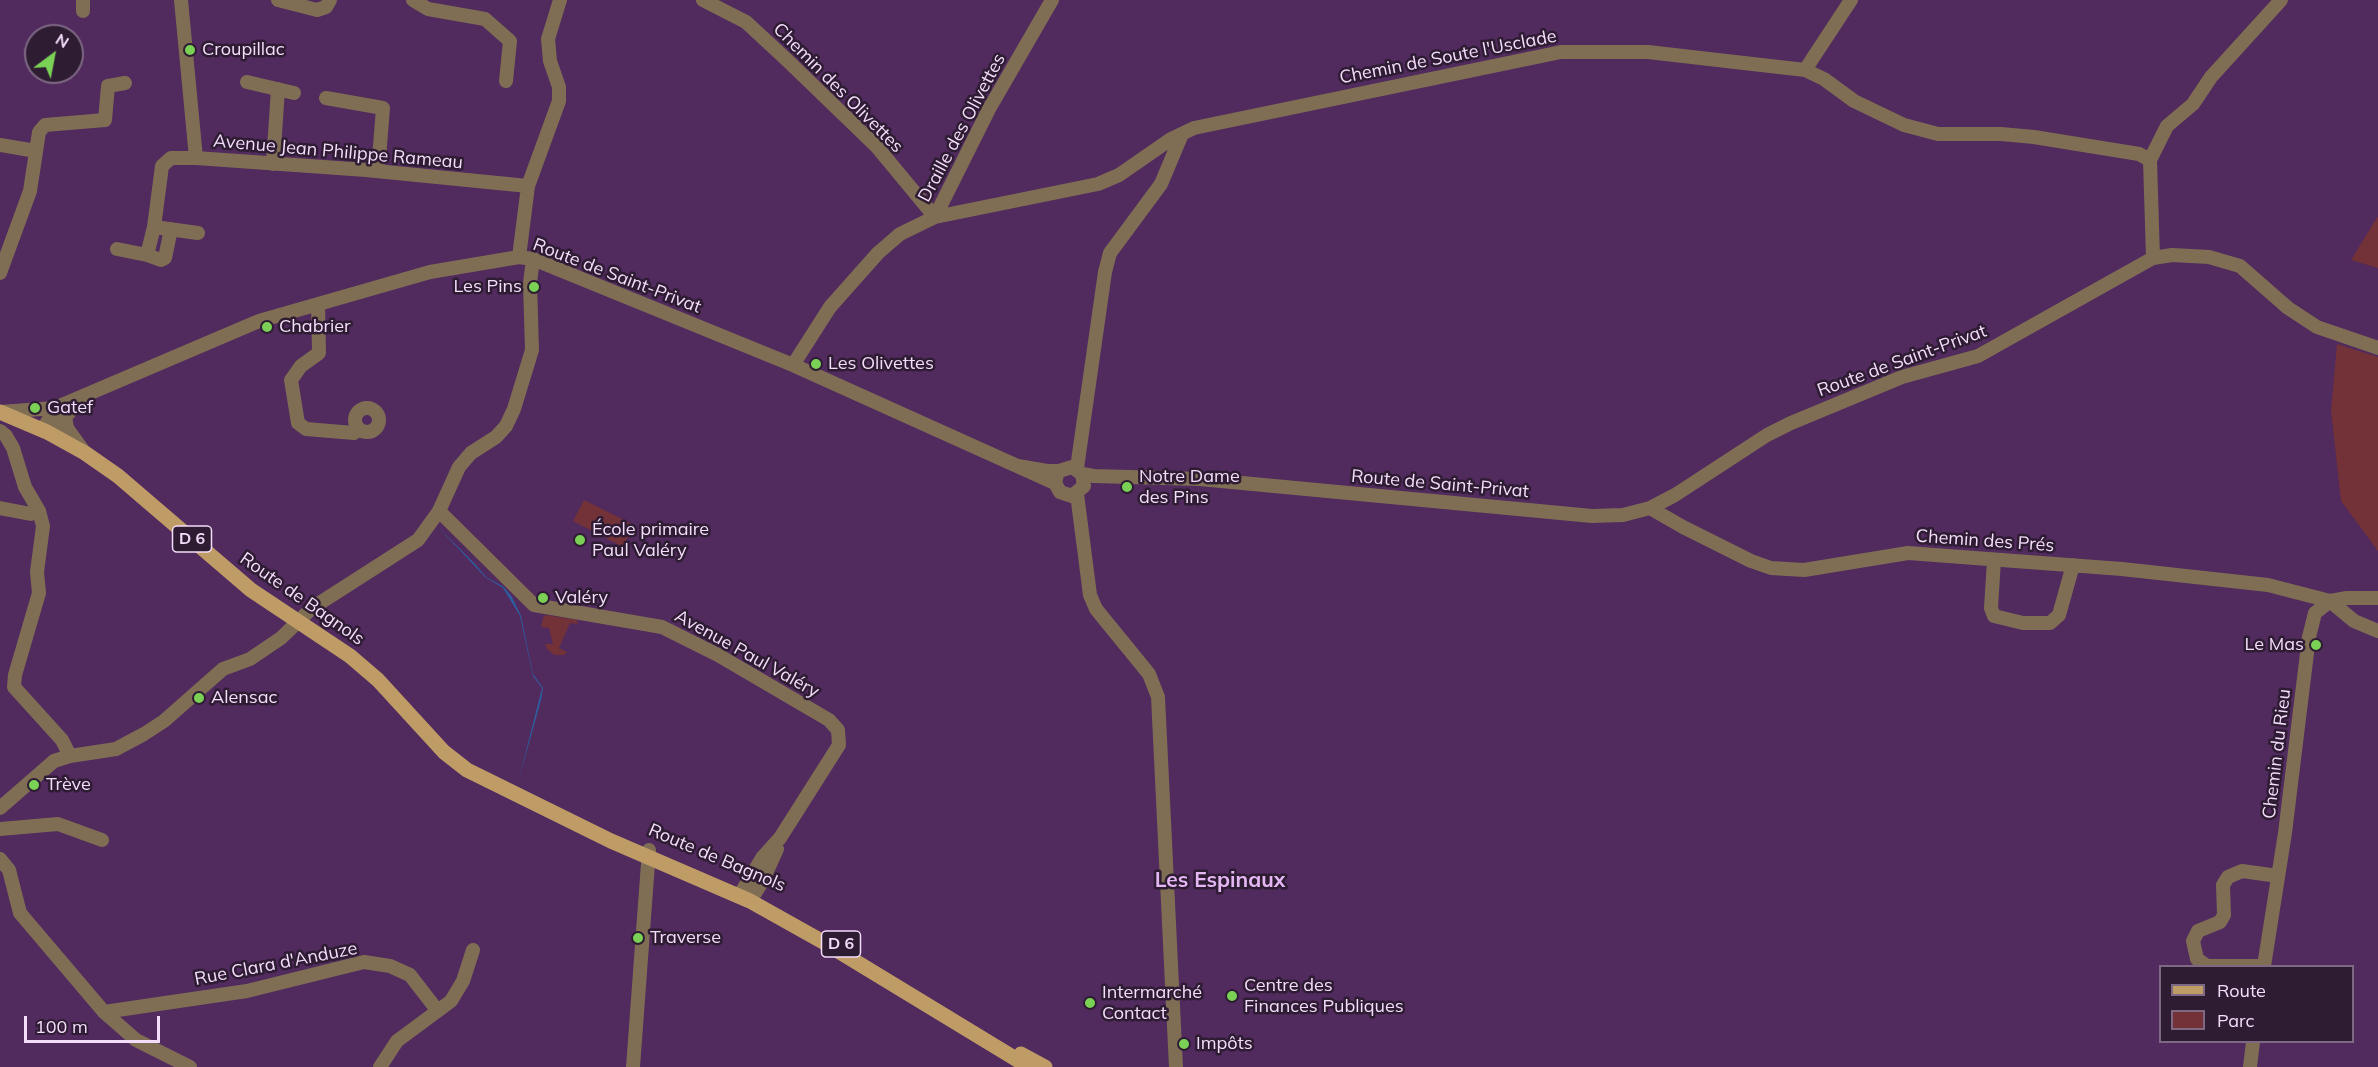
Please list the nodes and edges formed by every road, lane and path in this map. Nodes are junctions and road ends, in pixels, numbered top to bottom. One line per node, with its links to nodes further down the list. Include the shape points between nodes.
1 (181, 0): 20 (street, Avenue Jean Philippe Rameau)
2 (278, 0): 3 (street, via 317,10 326,7)
3 (330, 0)
4 (413, 0): 11 (street, via 428,9 485,20 510,41)
5 (560, 0): 24 (street, via 548,39 559,101)
6 (703, 0): 25 (street, Chemin des Olivettes, via 746,22 787,60 877,147)
7 (1052, 0): 25 (street, Draille des Olivettes, via 989,109)
8 (1851, 0): 10 (street)
9 (2281, 0): 21 (street, via 2211,77 2193,104 2167,126)
10 (1805, 70): 17 (street, Chemin de Soute l'Usclade, via 1648,52 1561,52 1194,128); 21 (street, Chemin de Soute l'Usclade, via 1854,101 1904,125 1938,134 2034,137 2139,154)
11 (506, 81)
12 (247, 82): 14 (street)
13 (125, 83): 19 (street, via 108,86 105,120 45,125 39,132)
14 (278, 89): 15 (street); 22 (street)
15 (294, 93)
16 (326, 98): 23 (street, via 383,108)
17 (1182, 134): 25 (street, Chemin de Soute l'Usclade, via 1098,183); 43 (street, via 1161,184 1110,253)
18 (0, 145): 19 (street)
19 (36, 151): 33 (street, via 30,191)
20 (196, 158): 22 (street, Avenue Jean Philippe Rameau); 26 (street, via 171,158 162,166)
21 (2150, 160): 32 (street)
22 (273, 164): 23 (street, Avenue Jean Philippe Rameau)
23 (378, 171): 24 (street, Avenue Jean Philippe Rameau)
24 (528, 186): 31 (street)
25 (935, 217): 36 (street, Draille des Olivettes, via 900,234 878,253 830,307)
26 (153, 226): 27 (street); 30 (street)
27 (171, 229): 28 (street); 30 (street, via 165,258)
28 (198, 234)
29 (117, 249): 30 (street)
30 (147, 255)
31 (526, 258): 34 (street, Route de Saint-Privat, via 430,272); 36 (street, Route de Saint-Privat); 47 (street, via 532,350 514,409 496,437 471,453 459,467)
32 (2153, 258): 35 (street, Route de Saint-Privat, via 2209,256 2240,266 2288,308 2318,327); 45 (street, Route de Saint-Privat, via 1978,356 1902,377 1791,423)
33 (0, 273)
34 (318, 304): 37 (street, Route de Saint-Privat, via 259,321 88,393); 39 (street, via 319,353 291,380 298,423 306,429 354,433)
35 (2378, 348)
36 (793, 365): 43 (street, Route de Saint-Privat, via 1018,466)
37 (63, 411): 38 (street, Route de Saint-Privat); 41 (street, via 46,424); 42 (street, via 67,428)
38 (0, 412): 41 (main road, Route de Bagnols / D 6)
39 (359, 429)
40 (0, 431): 46 (street, via 13,448 25,487)
41 (47, 432): 42 (main road, Route de Bagnols / D 6)
42 (86, 453): 52 (main road, Route de Bagnols / D 6, via 251,590)
43 (1071, 480): 45 (street, Route de Saint-Privat, via 1200,479 1592,516 1623,515); 73 (street, via 1083,535 1086,586 1096,609 1149,674 1158,697)
44 (0, 508): 46 (street, via 31,514)
45 (1650, 508): 48 (street, Chemin des Prés, via 1771,568 1804,570 1908,553)
46 (39, 511): 54 (street, via 43,526 37,572 39,593 14,687 62,740)
47 (439, 512): 52 (street, via 418,540 312,608); 61 (street, Avenue Paul Valéry, via 534,606 662,627 829,720 837,730 839,746)
48 (1994, 560): 49 (street, Chemin des Prés); 49 (street, via 1994,616 2023,623 2050,623 2059,615)
49 (2073, 565): 51 (street, Chemin des Prés, via 2268,585)
50 (2378, 598): 51 (street)
51 (2330, 601): 53 (street, via 2354,621); 60 (street, Chemin du Rieu, via 2315,613 2309,637)
52 (299, 622): 54 (street, via 250,659 223,669 144,734 116,749); 58 (main road, Route de Bagnols / D 6, via 365,669 444,753 467,770)
53 (2378, 631)
54 (70, 756): 55 (street, via 41,769)
55 (0, 808)
56 (0, 829): 57 (street, via 58,824)
57 (102, 840)
58 (649, 853): 61 (main road, Route de Bagnols / D 6); 71 (street)
59 (0, 859): 66 (street, via 9,870 20,914)
60 (2278, 876): 63 (street, via 2242,871 2234,873 2223,885 2224,915 2220,922 2198,931 2193,941 2197,959); 64 (street, Chemin du Rieu)
61 (747, 894): 68 (main road, Route de Bagnols / D 6)
62 (473, 950): 65 (street, via 463,981 451,1001)
63 (2206, 965)
64 (2264, 965)
65 (437, 1010): 66 (street, Rue Clara d'Anduze, via 410,975 390,966 364,963 247,991); 70 (street, via 397,1041)
66 (104, 1012): 69 (street, via 136,1040)
67 (2253, 1043): 74 (street)
68 (1024, 1061): 72 (main road, D 6)
69 (190, 1067)
70 (380, 1067)
71 (633, 1067)
72 (1045, 1067)
73 (1176, 1067)
74 (2250, 1067)

